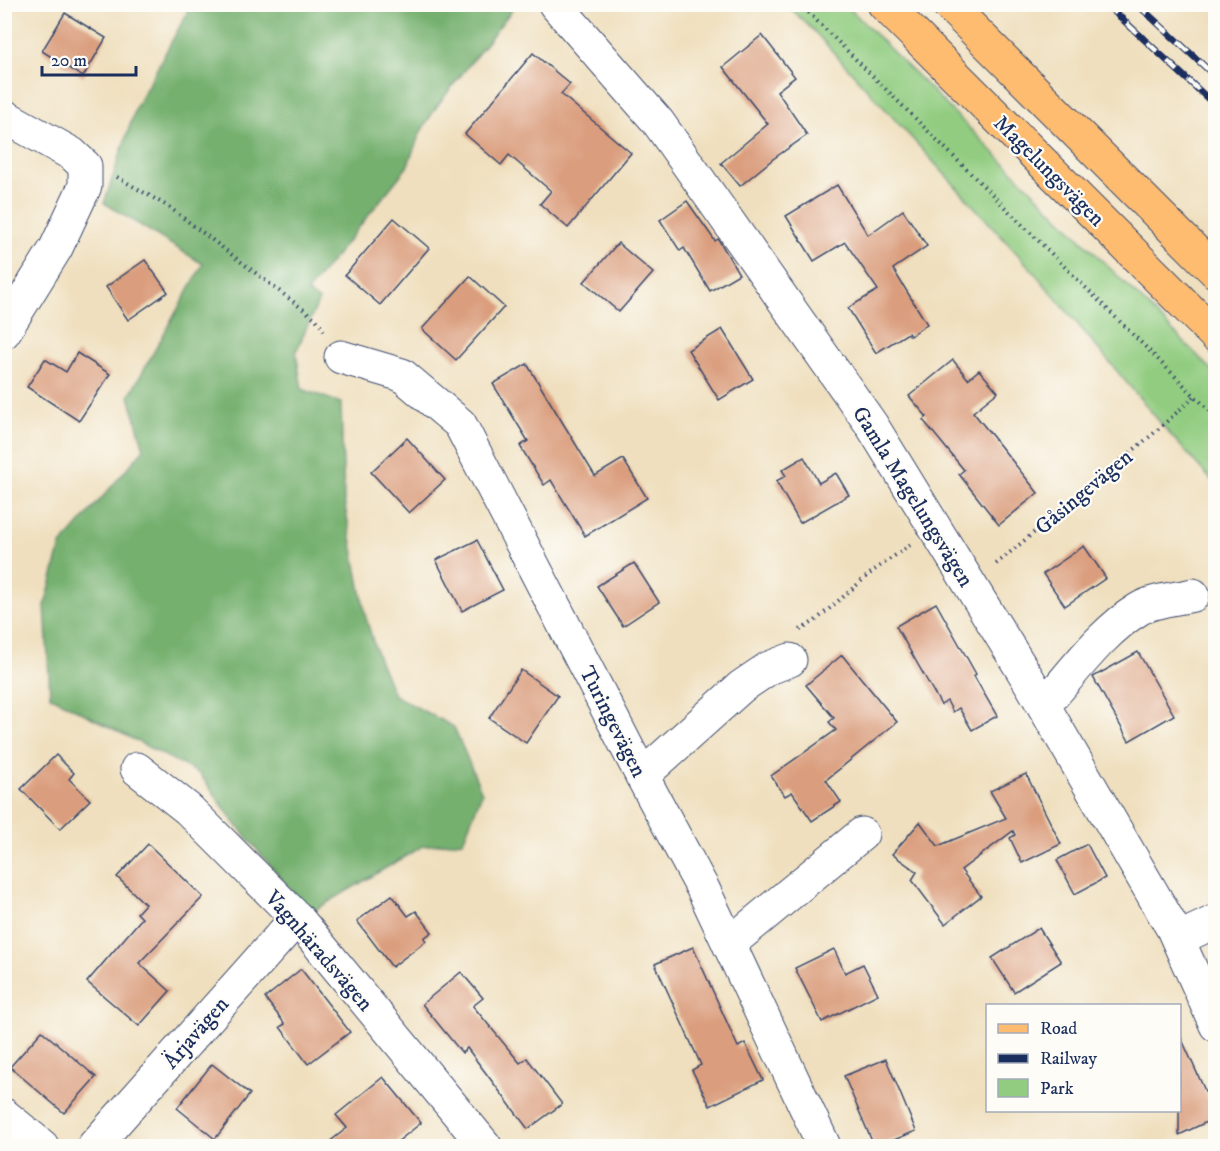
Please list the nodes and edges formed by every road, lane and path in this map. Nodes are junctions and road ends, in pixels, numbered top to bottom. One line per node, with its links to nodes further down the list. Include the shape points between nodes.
1 (555, 4): 13 (street, Gamla Magelungsvägen, via 658,122 871,424)
2 (800, 4): 11 (path)
3 (884, 4): 9 (main road, Magelungsvägen)
4 (948, 4): 7 (main road, Magelungsvägen)
5 (4, 116): 6 (street, via 72,154)
6 (85, 176): 8 (street, via 56,248); 10 (path, via 122,179 169,207 316,319)
7 (1215, 272)
8 (4, 332)
9 (1215, 336)
10 (341, 357): 20 (street, Turingevägen, via 402,375 460,424)
11 (1195, 396): 12 (path); 14 (path, Gåsingevägen)
12 (1215, 417)
13 (935, 527): 14 (street, Gamla Magelungsvägen); 16 (path, via 873,571)
14 (970, 585): 18 (street, Gamla Magelungsvägen)
15 (1193, 596): 18 (street, via 1140,609 1107,635)
16 (815, 621)
17 (790, 660): 20 (street, via 769,668 741,687)
18 (1044, 705): 24 (street, Gamla Magelungsvägen)
19 (137, 769): 22 (street, Vagnhäradsvägen, via 188,809)
20 (642, 776): 25 (street, Turingevägen)
21 (862, 834): 25 (street)
22 (297, 918): 29 (street, Ärjavägen); 30 (street, Vagnhäradsvägen)
23 (1215, 921): 24 (street)
24 (1178, 939): 26 (street, Gamla Magelungsvägen)
25 (729, 944): 31 (street, Turingevägen)
26 (1215, 1025)
27 (4, 1115): 28 (street)
28 (42, 1146)
29 (93, 1146)
30 (485, 1146)
31 (824, 1146)

